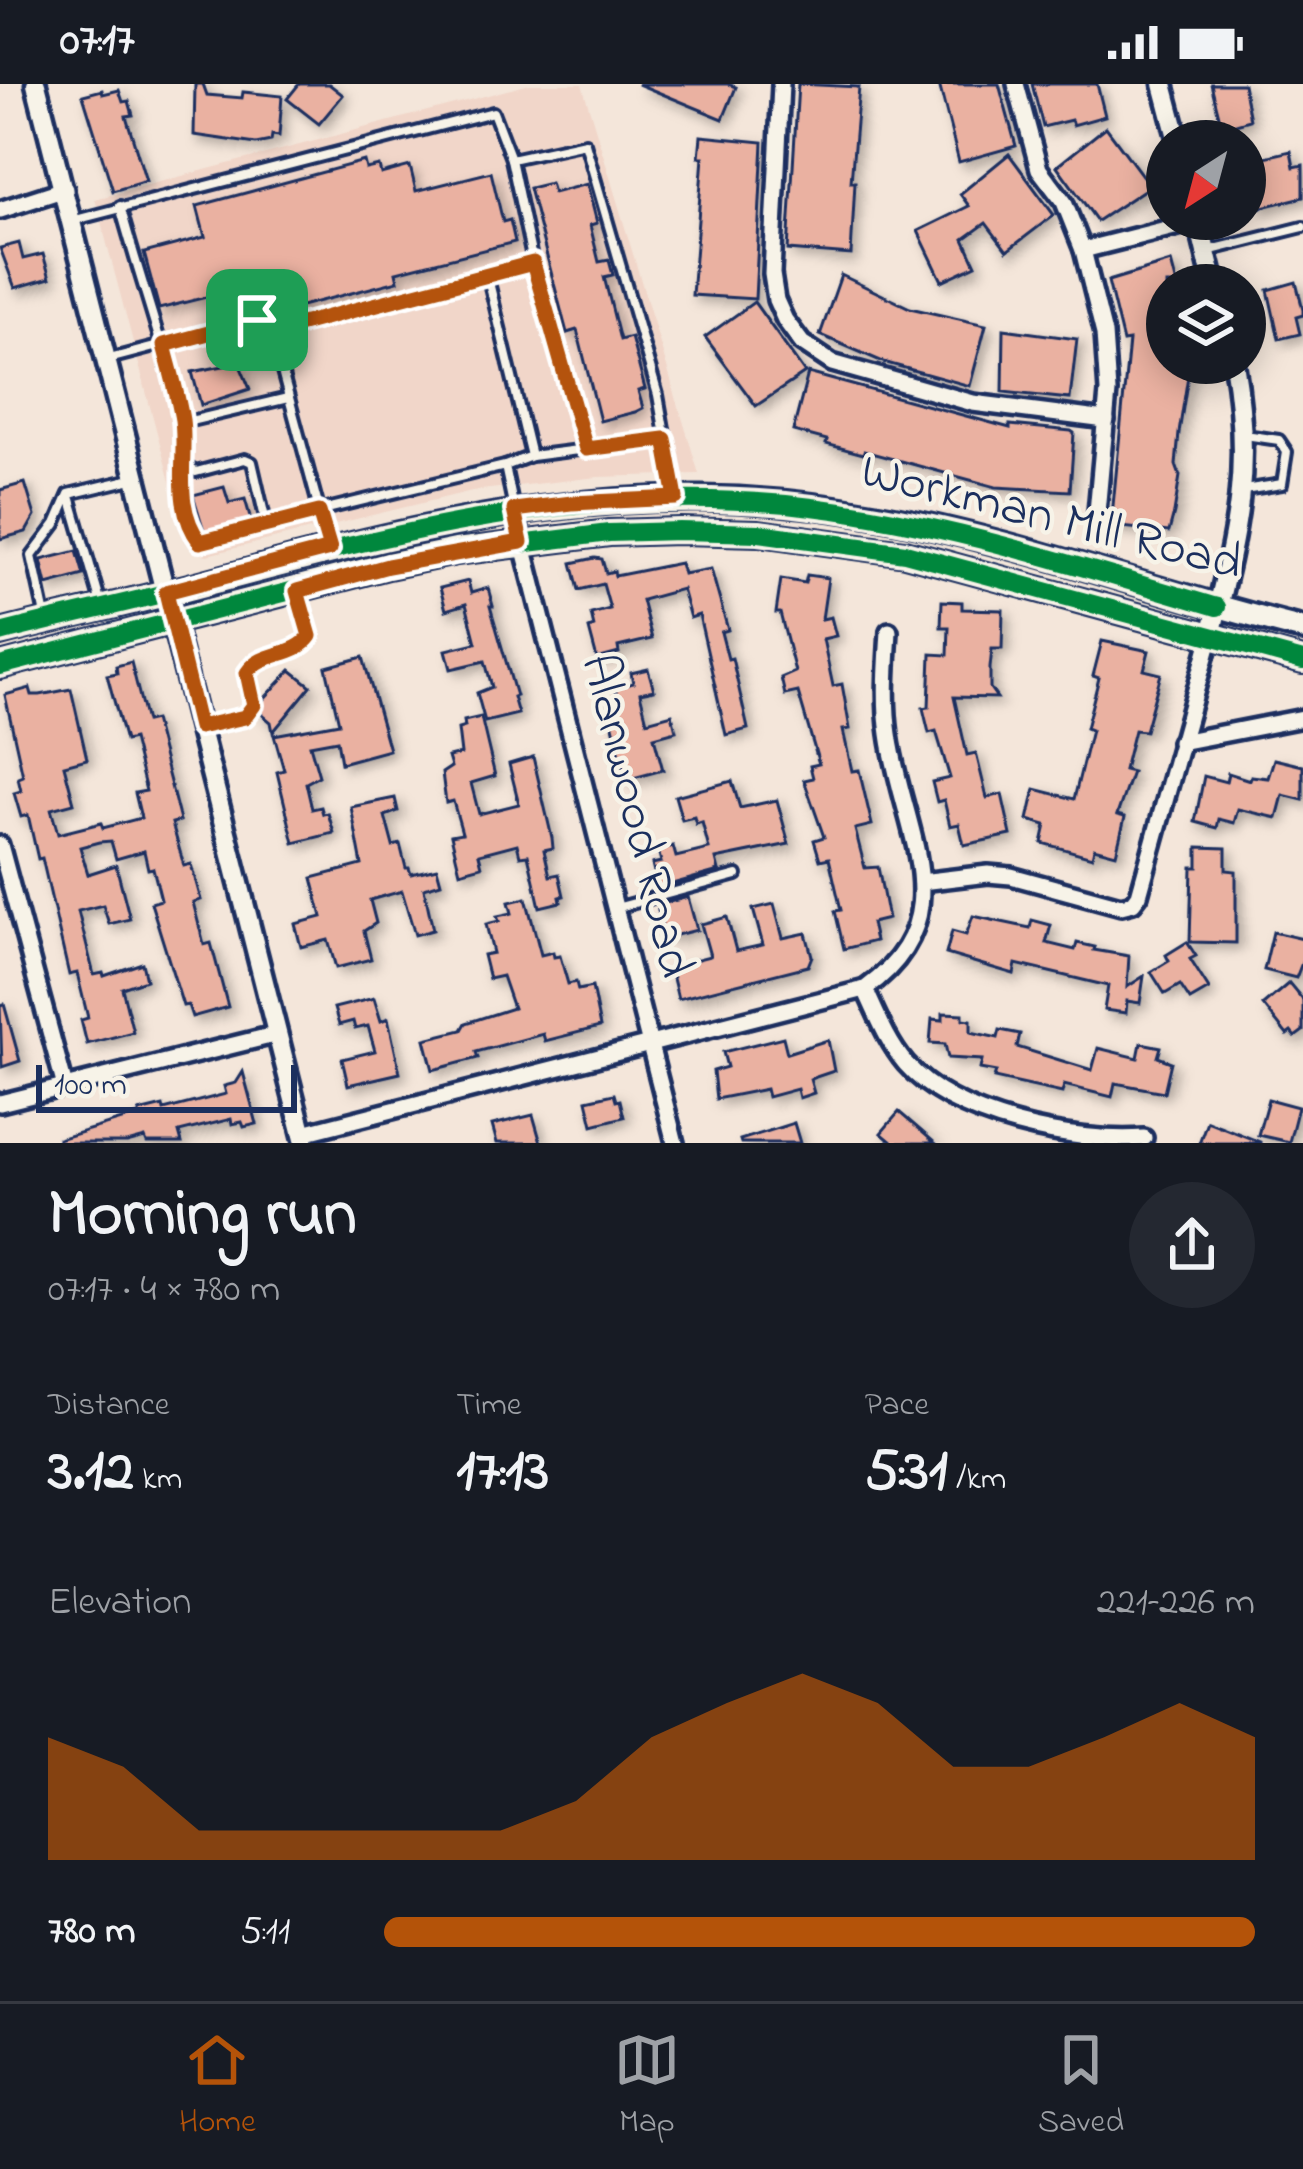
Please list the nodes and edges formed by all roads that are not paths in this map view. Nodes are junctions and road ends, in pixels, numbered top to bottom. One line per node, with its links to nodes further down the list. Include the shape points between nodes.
1 (36, 84): 7 (street)
2 (781, 84): 24 (street, via 772,274 776,300 802,343 832,363 973,403)
3 (1016, 84): 14 (street, via 1039,169 1064,202)
4 (1163, 84): 5 (street)
5 (1172, 120)
6 (511, 159): 8 (lane, via 493,112); 16 (lane); 27 (lane, via 585,143)
7 (65, 189): 9 (street); 10 (street)
8 (119, 206): 10 (lane); 20 (lane)
9 (0, 210)
10 (74, 220): 21 (street)
11 (1303, 227): 15 (lane)
12 (1146, 234): 14 (street)
13 (1203, 240): 15 (street)
14 (1083, 250): 24 (street, via 1108,359)
15 (1206, 251): 17 (street)
16 (533, 263): 18 (lane); 28 (lane)
17 (1209, 264)
18 (487, 274): 19 (lane); 29 (lane)
19 (271, 332): 20 (lane, via 257,320); 23 (lane)
20 (164, 345): 21 (lane); 25 (lane)
21 (108, 359): 32 (street)
22 (1237, 384): 26 (street)
23 (288, 398): 25 (lane); 37 (lane)
24 (1106, 420): 39 (street)
25 (182, 423): 30 (lane)
26 (1245, 435): 33 (street); 33 (lane, via 1279,440 1287,452 1282,484)
27 (665, 439): 28 (lane); 35 (lane)
28 (586, 449): 29 (lane)
29 (531, 456): 31 (lane)
30 (180, 463): 38 (lane, via 196,472 252,462 265,518); 38 (lane, via 200,542)
31 (506, 466): 36 (lane); 37 (lane)
32 (137, 478): 34 (lane); 43 (street)
33 (1243, 490): 45 (street)
34 (69, 494): 44 (lane); 46 (lane, via 32,556)
35 (676, 498): 36 (main road, Workman Mill Road); 45 (main road, Workman Mill Road, via 872,514)
36 (514, 510): 40 (street, Alanwood Road); 41 (main road, Workman Mill Road)
37 (319, 512): 38 (lane); 41 (lane)
38 (273, 522)
39 (1096, 523)
40 (521, 542): 42 (main road, Workman Mill Road); 51 (main road, Workman Mill Road, via 680,531 832,541 980,571); 60 (street, Alanwood Road)
41 (330, 549): 43 (main road, Workman Mill Road)
42 (297, 591): 47 (main road, Workman Mill Road); 55 (lane, via 310,636 302,647 254,662 247,673 254,705 245,717)
43 (166, 592): 44 (main road, Workman Mill Road); 47 (street)
44 (102, 607): 46 (main road, Workman Mill Road)
45 (1217, 607): 48 (main road, Workman Mill Road); 51 (street)
46 (46, 621): 50 (main road, Workman Mill Road)
47 (172, 621): 53 (main road, Workman Mill Road); 55 (street)
48 (1303, 629)
49 (889, 631): 59 (street, via 889,734)
50 (0, 633)
51 (1210, 638): 52 (main road, Workman Mill Road); 56 (street)
52 (1303, 661)
53 (0, 666)
54 (1303, 718): 56 (street)
55 (199, 727): 62 (street)
56 (1180, 742): 59 (street, via 1133,903 1011,876)
57 (0, 845): 64 (street)
58 (737, 874): 60 (lane)
59 (921, 882): 61 (street, via 922,909 906,954)
60 (615, 909): 63 (street, Alanwood Road)
61 (865, 989): 63 (street); 67 (street, via 907,1065 967,1108 1104,1142)
62 (278, 1034): 64 (street); 66 (street)
63 (650, 1048): 66 (street); 68 (street, Alanwood Road)
64 (65, 1087): 65 (street)
65 (0, 1103)
66 (304, 1138)
67 (1144, 1138)
68 (675, 1143)

